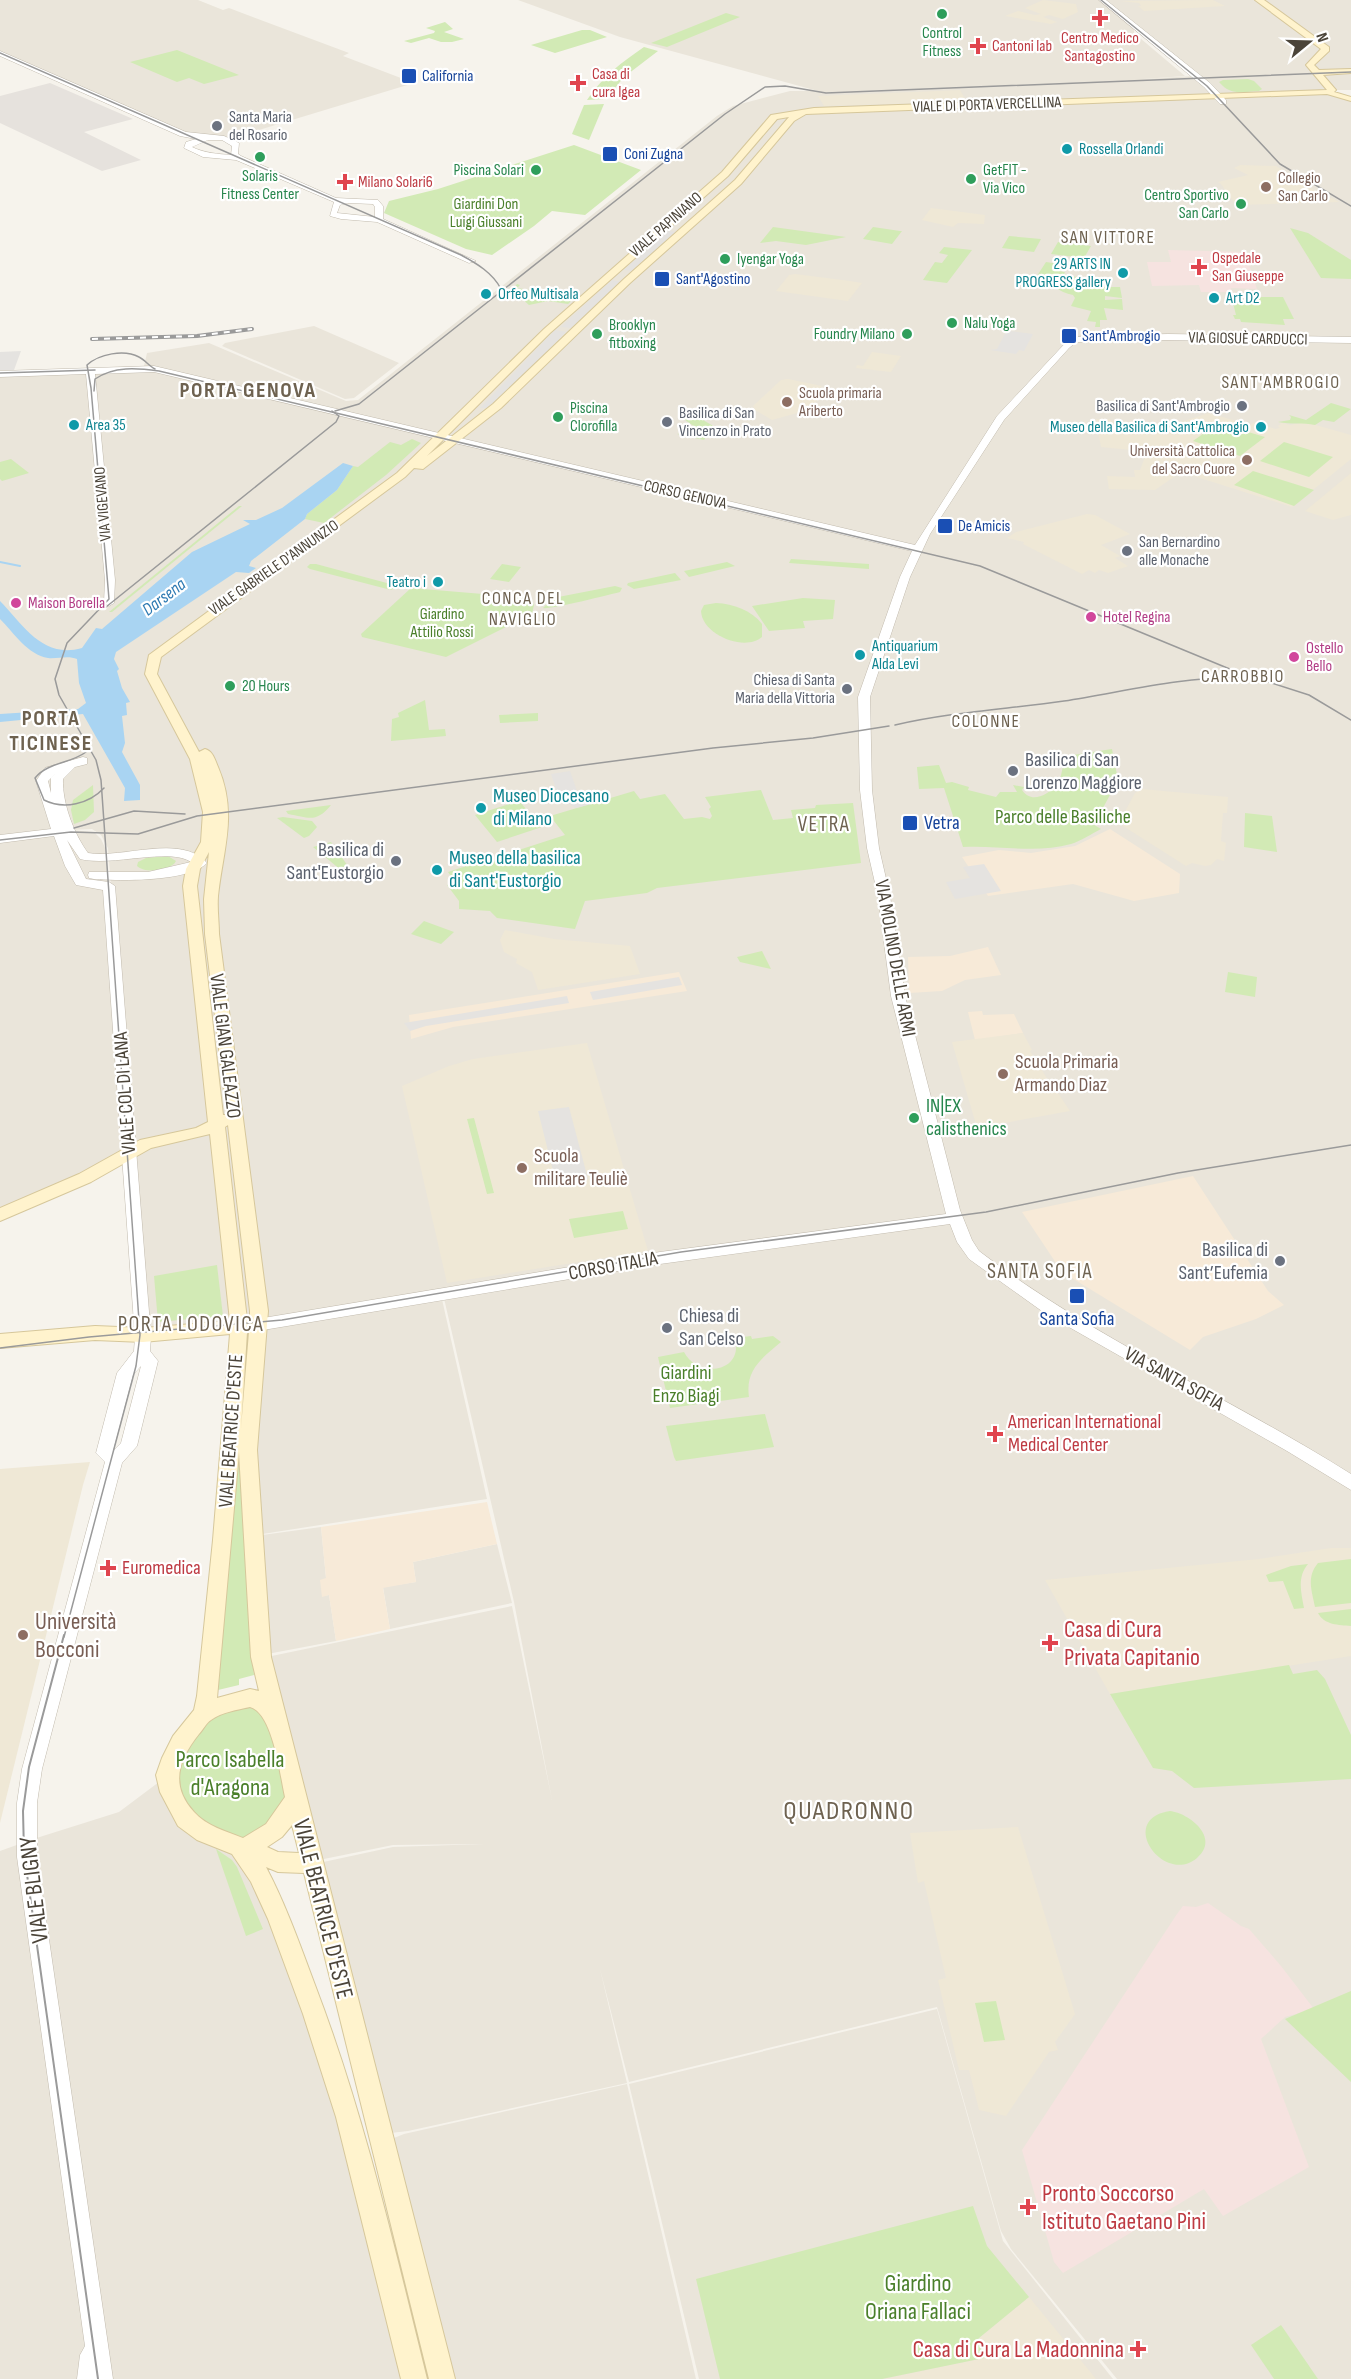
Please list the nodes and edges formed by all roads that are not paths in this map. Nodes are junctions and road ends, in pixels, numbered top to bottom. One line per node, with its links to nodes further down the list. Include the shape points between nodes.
1 (1102, 0): 13 (street)
2 (1259, 0): 3 (main road)
3 (1321, 49): 6 (main road, via 1317,63); 7 (main road, via 1310,64)
4 (0, 53): 20 (street, via 34,72)
5 (1351, 71): 6 (main road)
6 (1325, 72): 7 (main road); 8 (main road)
7 (1316, 73): 9 (main road)
8 (1348, 89): 9 (main road)
9 (1330, 91): 10 (main road); 11 (main road)
10 (1306, 96): 11 (main road); 12 (main road); 12 (main road)
11 (1338, 97): 14 (main road)
12 (1237, 98): 13 (main road, VIALE DI PORTA VERCELLINA)
13 (1220, 99): 15 (main road, VIALE DI PORTA VERCELLINA)
14 (1351, 99)
15 (1105, 103): 16 (main road, VIALE DI PORTA VERCELLINA); 18 (main road, VIALE DI PORTA VERCELLINA)
16 (986, 105): 17 (main road, VIALE DI PORTA VERCELLINA); 18 (main road)
17 (919, 110): 18 (main road, VIALE DI PORTA VERCELLINA); 19 (main road, VIALE DI PORTA VERCELLINA, via 812,112)
18 (995, 110)
19 (790, 119): 24 (main road, VIALE PAPINIANO, via 771,120); 25 (main road, VIALE PAPINIANO)
20 (183, 134): 21 (street); 22 (street)
21 (214, 138): 22 (street); 23 (street, via 234,143)
22 (188, 145): 26 (street, via 190,150)
23 (235, 148): 26 (street); 27 (street)
24 (747, 148): 25 (main road); 28 (main road, VIALE PAPINIANO)
25 (766, 150): 29 (main road, VIALE PAPINIANO)
26 (210, 155): 27 (street)
27 (238, 158): 30 (street)
28 (722, 177): 29 (main road, VIALE PAPINIANO); 31 (main road, VIALE PAPINIANO)
29 (740, 180): 32 (main road, VIALE PAPINIANO)
30 (335, 202): 33 (street, via 371,201 378,206); 33 (street, via 335,215)
31 (693, 202): 32 (main road); 34 (main road, VIALE PAPINIANO)
32 (713, 205): 35 (main road, VIALE PAPINIANO)
33 (378, 215): 36 (street)
34 (662, 228): 35 (main road); 37 (main road, VIALE PAPINIANO)
35 (682, 232): 38 (main road, VIALE PAPINIANO)
36 (472, 261)
37 (612, 274): 38 (main road, VIALE PAPINIANO); 39 (main road, VIALE PAPINIANO)
38 (632, 277): 40 (main road, VIALE PAPINIANO)
39 (586, 297): 40 (main road); 41 (main road, VIALE PAPINIANO)
40 (607, 300): 42 (main road, VIALE PAPINIANO)
41 (574, 307): 42 (main road); 43 (main road, VIALE PAPINIANO)
42 (595, 311): 44 (main road, VIALE PAPINIANO)
43 (551, 328): 44 (main road); 49 (main road, VIALE PAPINIANO)
44 (573, 332): 50 (main road, VIALE PAPINIANO)
45 (1074, 339): 46 (street, VIA GIOSUÈ CARDUCCI); 54 (street, VIA MOLINO DELLE ARMI, via 1000,418)
46 (1351, 340)
47 (0, 374): 48 (street, CORSO GENOVA)
48 (91, 375): 51 (street, CORSO GENOVA, via 153,369 279,399 285,404); 55 (street, VIA VIGEVANO)
49 (474, 403): 50 (main road, via 478,409); 51 (main road, VIALE PAPINIANO)
50 (494, 408): 52 (main road, VIALE PAPINIANO)
51 (438, 436): 52 (street, CORSO GENOVA); 53 (main road, VIALE PAPINIANO)
52 (455, 441): 53 (main road, VIALE PAPINIANO, via 423,465); 54 (street, CORSO GENOVA)
53 (401, 475): 56 (main road, VIALE GABRIELE D'ANNUNZIO, via 155,655 151,674 185,724)
54 (918, 547): 73 (street, VIA MOLINO DELLE ARMI, via 864,697 866,790 898,996)
55 (109, 603)
56 (216, 812): 58 (main road, VIALE GIAN GALEAZZO)
57 (64, 831): 57 (street, via 56,780 83,760 55,768 43,777 42,784); 59 (street); 62 (street, via 84,856); 66 (street, via 70,859 81,882)
58 (214, 838): 60 (street); 63 (main road, via 213,855); 68 (main road, VIALE GIAN GALEAZZO)
59 (0, 839)
60 (166, 853): 61 (street); 63 (street); 64 (street, via 178,856 180,862)
61 (149, 854): 62 (street); 65 (street, via 133,866 140,873)
62 (107, 859): 66 (street, via 117,862)
63 (198, 863): 64 (street); 67 (main road, VIALE GIAN GALEAZZO); 68 (main road)
64 (164, 872): 65 (street); 67 (street, via 181,876)
65 (150, 873): 66 (street)
66 (115, 883): 71 (street, VIALE COL DI LANA, via 113,917)
67 (190, 889): 70 (main road, VIALE GIAN GALEAZZO)
68 (210, 903): 69 (main road, VIALE GIAN GALEAZZO)
69 (234, 1115): 70 (main road); 74 (main road, VIALE GIAN GALEAZZO, via 259,1311)
70 (217, 1124): 71 (main road, via 200,1132 146,1144); 74 (main road, VIALE GIAN GALEAZZO, via 232,1257)
71 (129, 1153): 72 (main road, via 85,1178); 76 (street, VIALE COL DI LANA)
72 (0, 1215)
73 (954, 1218): 74 (street, CORSO ITALIA, via 660,1258); 78 (street, VIA SANTA SOFIA, via 974,1255 1052,1310 1283,1440)
74 (257, 1325): 76 (main road); 79 (main road, VIALE BEATRICE D'ESTE, via 223,1540); 80 (main road, VIALE BEATRICE D'ESTE, via 248,1450 261,1657)
75 (0, 1341): 76 (main road, via 95,1333)
76 (145, 1356): 77 (street, VIALE BLIGNY, via 125,1373); 77 (street, VIALE BLIGNY, via 129,1446)
77 (109, 1456): 84 (street, VIALE BLIGNY, via 32,1769 26,1821 27,1857)
78 (1351, 1483)
79 (203, 1714): 80 (main road, via 250,1698 260,1700); 82 (main road, via 172,1758 167,1775 171,1792 194,1827)
80 (273, 1714): 81 (main road, VIALE BEATRICE D'ESTE)
81 (295, 1800): 82 (main road, via 281,1826); 83 (main road, VIALE BEATRICE D'ESTE)
82 (241, 1849): 83 (main road, via 278,1862); 87 (main road, VIALE BEATRICE D'ESTE, via 278,1917 326,2043 357,2148)
83 (311, 1863): 88 (main road, VIALE BEATRICE D'ESTE)
84 (94, 2328): 85 (street, VIALE BLIGNY); 86 (street, VIALE BLIGNY)
85 (89, 2379)
86 (101, 2379)
87 (414, 2379)
88 (442, 2379)

